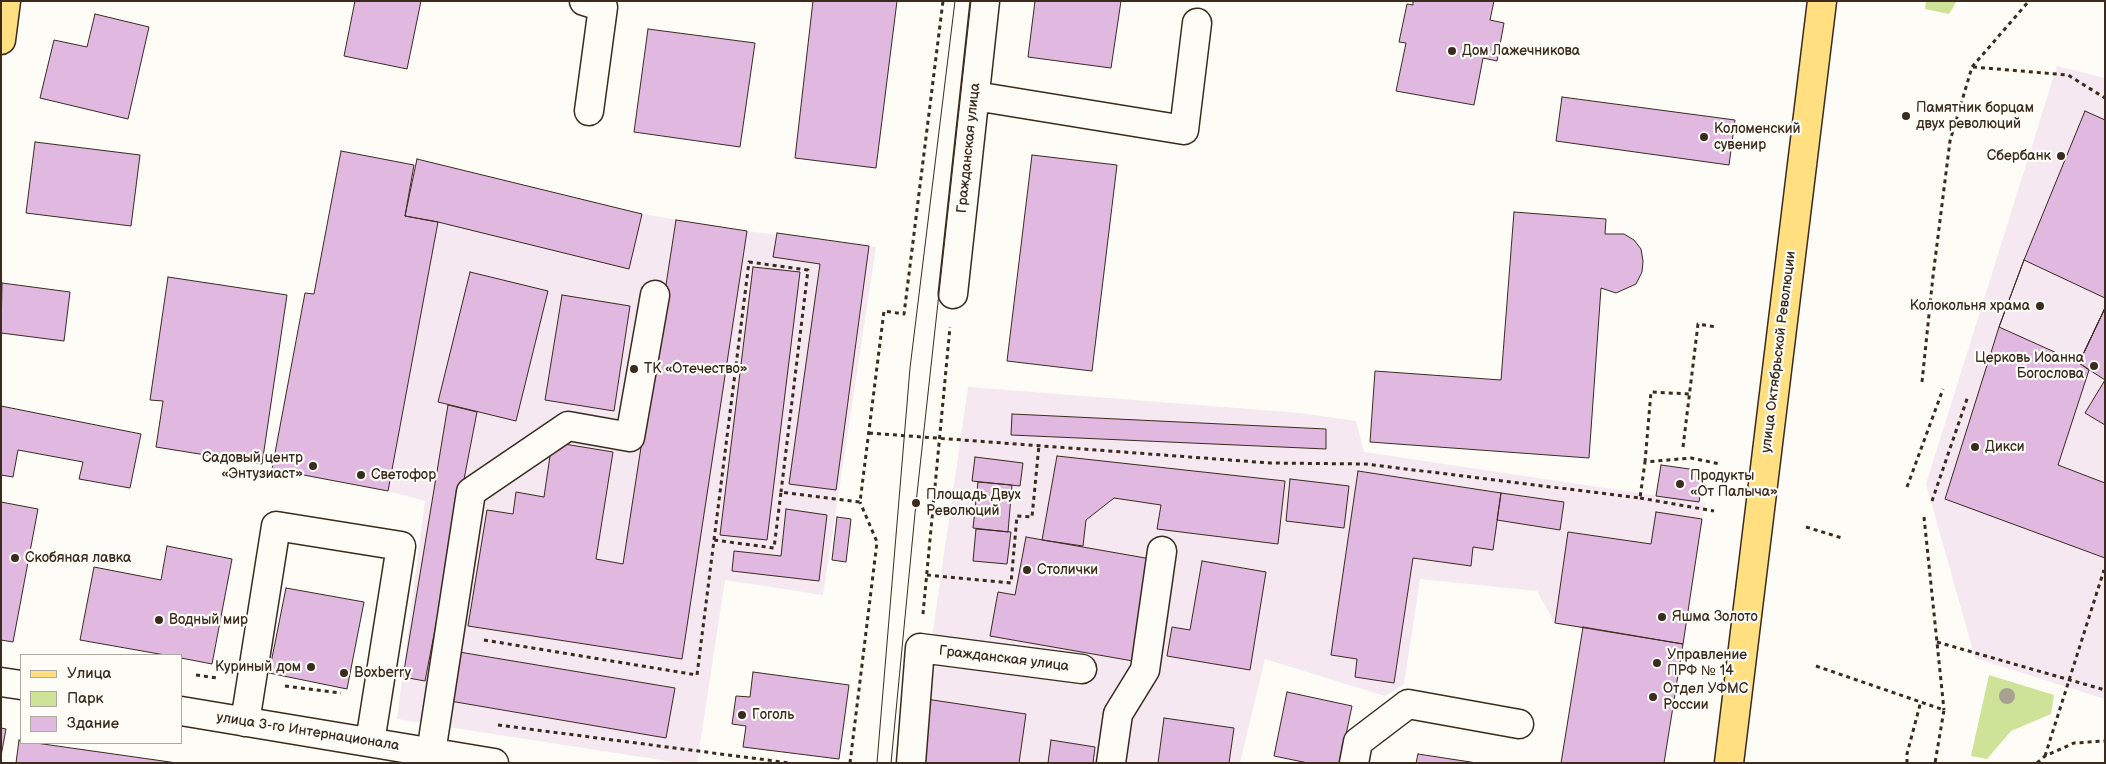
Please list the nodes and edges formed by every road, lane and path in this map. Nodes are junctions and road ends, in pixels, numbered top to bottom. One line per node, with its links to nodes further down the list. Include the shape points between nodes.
1 (6, 1): 8 (main road)
2 (584, 1): 12 (street, via 603,6)
3 (942, 1): 20 (path, via 904,314 884,311)
4 (985, 1): 10 (street, Гражданская улица)
5 (1822, 1): 67 (main road, улица Октябрьской Революции)
6 (2029, 1): 9 (path)
7 (1197, 23): 10 (street, via 1184,130)
8 (1, 40)
9 (1972, 67): 11 (path, via 2068,75); 16 (path, via 1950,141)
10 (975, 96): 13 (street, Гражданская улица)
11 (2105, 98)
12 (589, 111)
13 (954, 294): 21 (path)
14 (655, 295): 39 (street, via 630,437 568,426 471,492)
15 (1716, 327): 18 (path, via 1698,324)
16 (1922, 382)
17 (1943, 389): 26 (path)
18 (1689, 394): 23 (path); 24 (path, via 1651,392)
19 (1968, 396): 29 (path)
20 (869, 433): 21 (path); 30 (path)
21 (940, 438): 22 (path); 38 (path)
22 (1039, 445): 28 (path, via 1270,463 1366,464); 38 (path, via 1032,517 1017,516 1011,583)
23 (1683, 447)
24 (1645, 462): 25 (path, via 1691,458); 28 (path)
25 (1720, 464)
26 (1907, 487)
27 (781, 492): 30 (path); 35 (path, via 774,548); 35 (path, via 808,270 749,262)
28 (1640, 498): 31 (path)
29 (1932, 501)
30 (860, 502): 63 (path, via 877,542)
31 (1714, 511)
32 (1924, 517): 40 (path)
33 (1806, 527): 34 (path)
34 (1842, 538)
35 (714, 540): 39 (path, via 697,676)
36 (1162, 551): 65 (street, via 1145,670 1118,714)
37 (2104, 570): 45 (path)
38 (927, 575): 41 (path)
39 (450, 635): 59 (street)
40 (1937, 642): 45 (path); 52 (path)
41 (920, 648): 43 (street, Гражданская улица); 64 (street, Гражданская улица)
42 (1816, 666): 51 (path)
43 (1082, 669)
44 (190, 674): 47 (path)
45 (2069, 680): 49 (path); 60 (path)
46 (1, 682): 48 (street)
47 (252, 682): 50 (path); 50 (street, via 276,526 401,546); 54 (street)
48 (20, 685)
49 (2105, 690)
50 (377, 698): 58 (street)
51 (1921, 701): 52 (path); 68 (path)
52 (1944, 710): 69 (path)
53 (182, 712): 54 (street, улица 3-го Интернационала)
54 (245, 722): 58 (street, улица 3-го Интернационала)
55 (1519, 724): 66 (street, via 1408,704 1358,742)
56 (495, 725): 62 (path)
57 (2105, 741): 60 (path, via 2074,743)
58 (370, 742): 59 (street, улица 3-го Интернационала)
59 (431, 752): 61 (street, улица 3-го Интернационала)
60 (2045, 756): 70 (path)
61 (494, 763)
62 (790, 763)
63 (850, 763)
64 (911, 763)
65 (1111, 763)
66 (1354, 763)
67 (1729, 763)
68 (1907, 763)
69 (1935, 763)
70 (2037, 763)

